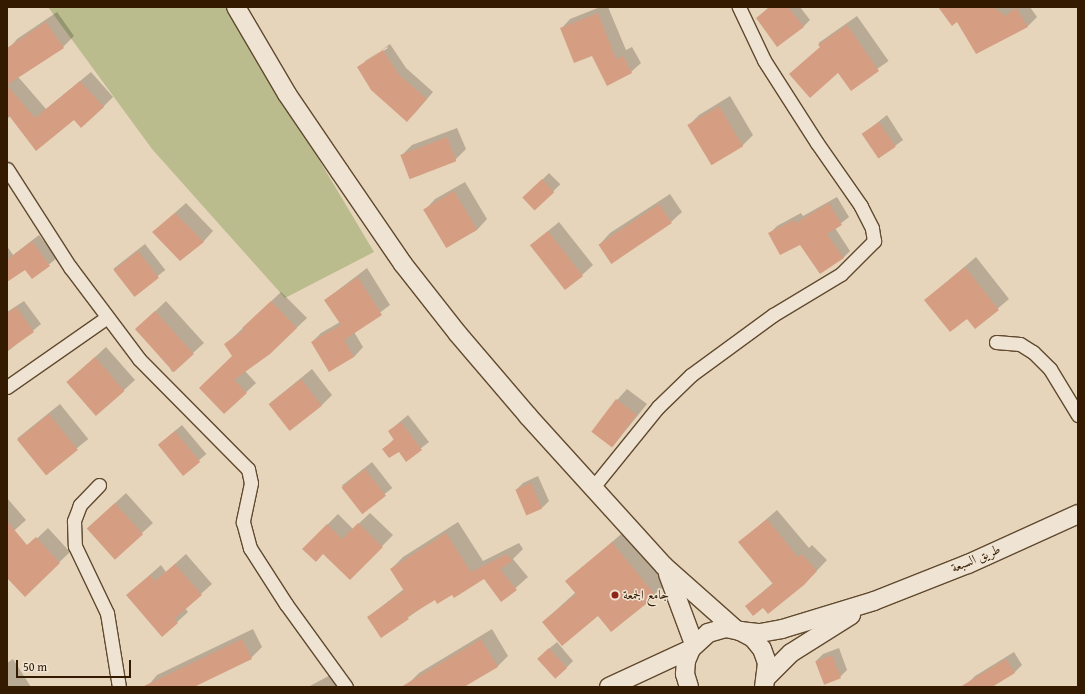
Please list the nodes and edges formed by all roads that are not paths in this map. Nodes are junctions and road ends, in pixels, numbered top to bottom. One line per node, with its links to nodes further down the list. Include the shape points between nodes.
1 (236, 7): 9 (street, via 287,94 403,264 528,416)
2 (739, 7): 9 (street, via 764,60 861,206 872,228 874,241 841,274 773,315 691,375 658,407)
3 (7, 169): 4 (street)
4 (106, 318): 6 (street); 17 (street, via 139,359 248,469 251,483 243,522 250,548 286,604)
5 (996, 342): 7 (street, via 1020,344 1034,352 1050,369)
6 (7, 387)
7 (1078, 415)
8 (98, 486): 16 (street, via 80,505 74,521 75,546 107,613)
9 (594, 486): 11 (street)
10 (1078, 514): 12 (street, طريق السبعة, via 968,564)
11 (664, 566): 13 (street); 14 (street)
12 (874, 601): 13 (street, via 782,629 760,633); 15 (street, via 790,653)
13 (738, 630): 14 (street, via 717,630 700,637); 15 (street, via 753,638 762,649 767,663)
14 (692, 646): 18 (street); 19 (street, via 685,674)
15 (766, 683)
16 (119, 687)
17 (346, 687)
18 (609, 687)
19 (689, 687)

